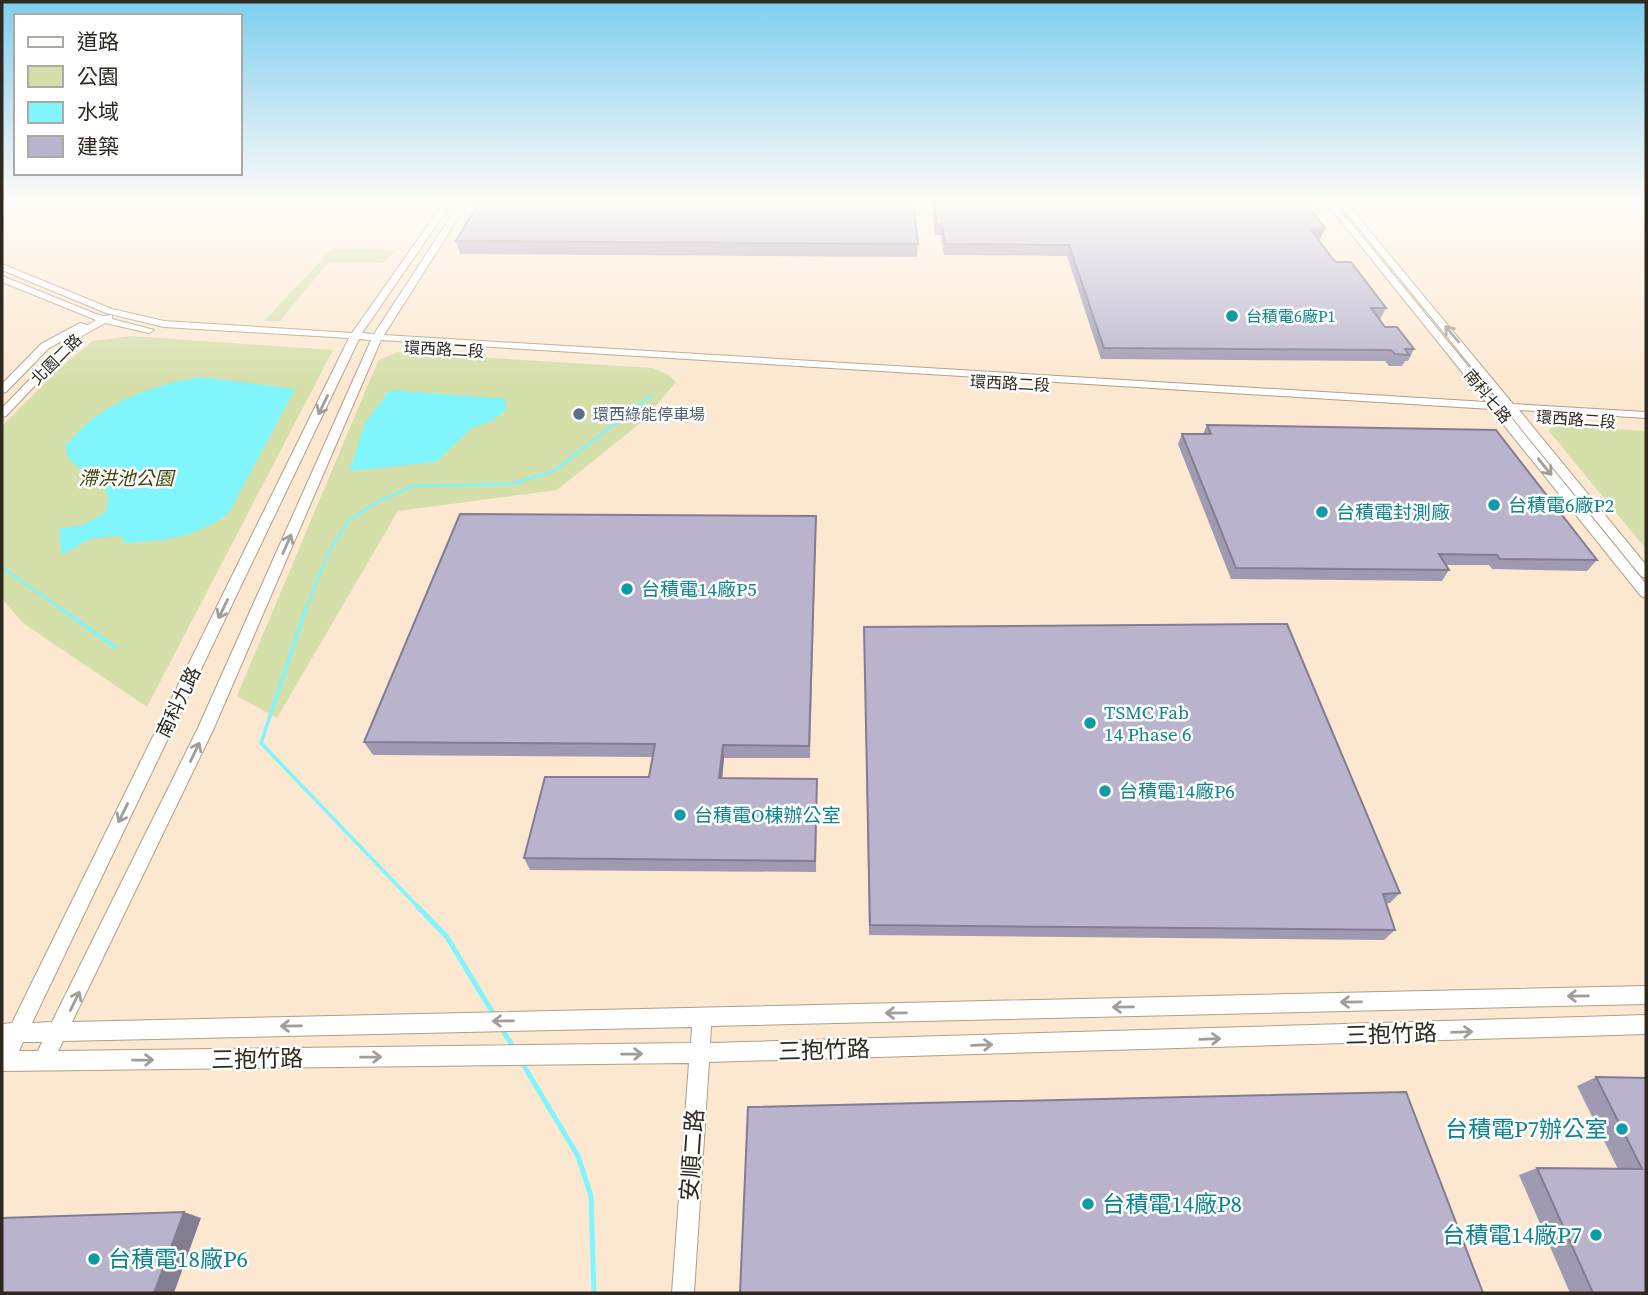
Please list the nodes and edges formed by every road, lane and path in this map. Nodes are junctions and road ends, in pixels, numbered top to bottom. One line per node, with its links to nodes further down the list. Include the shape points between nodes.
1 (407, 261): 10 (street, 南科九路)
2 (426, 261): 11 (street, 南科九路)
3 (1380, 261): 15 (street, 南科七路)
4 (1389, 261): 15 (street, 南科七路, one-way to 4)
5 (2, 267): 8 (street)
6 (2, 279): 7 (street)
7 (66, 305): 8 (street); 12 (street, via 74,315)
8 (106, 315): 9 (street); 10 (street); 12 (street, 北園二路); 13 (street, 北園二路)
9 (125, 327): 10 (street); 13 (street, via 93,334)
10 (354, 339): 11 (street, 環西路二段); 24 (street, 南科九路, one-way to 24)
11 (375, 341): 15 (street, 環西路二段); 25 (street, 南科九路, one-way to 11, via 206,728)
12 (45, 346): 14 (street, 北園二路)
13 (67, 347): 16 (street, 北園二路)
14 (2, 390)
15 (1507, 410): 17 (street, 環西路二段); 18 (street, 環西路二段); 19 (street, 南科七路); 20 (street, 南科七路, one-way to 20)
16 (2, 414)
17 (1646, 415)
18 (1646, 423)
19 (1646, 573)
20 (1646, 593)
21 (1646, 995): 22 (street, 三抱竹路, one-way to 22)
22 (702, 1017): 25 (street, 三抱竹路, one-way to 25); 26 (street, 安順二路)
23 (1646, 1025): 26 (street, 三抱竹路, one-way to 23)
24 (9, 1032): 25 (street, 三抱竹路); 27 (street, 南科九路)
25 (60, 1032): 28 (street, 南科九路)
26 (699, 1054): 28 (street, 三抱竹路, one-way to 26); 29 (street, 安順二路)
27 (3, 1061): 28 (street, 三抱竹路)
28 (43, 1061)
29 (683, 1293)

